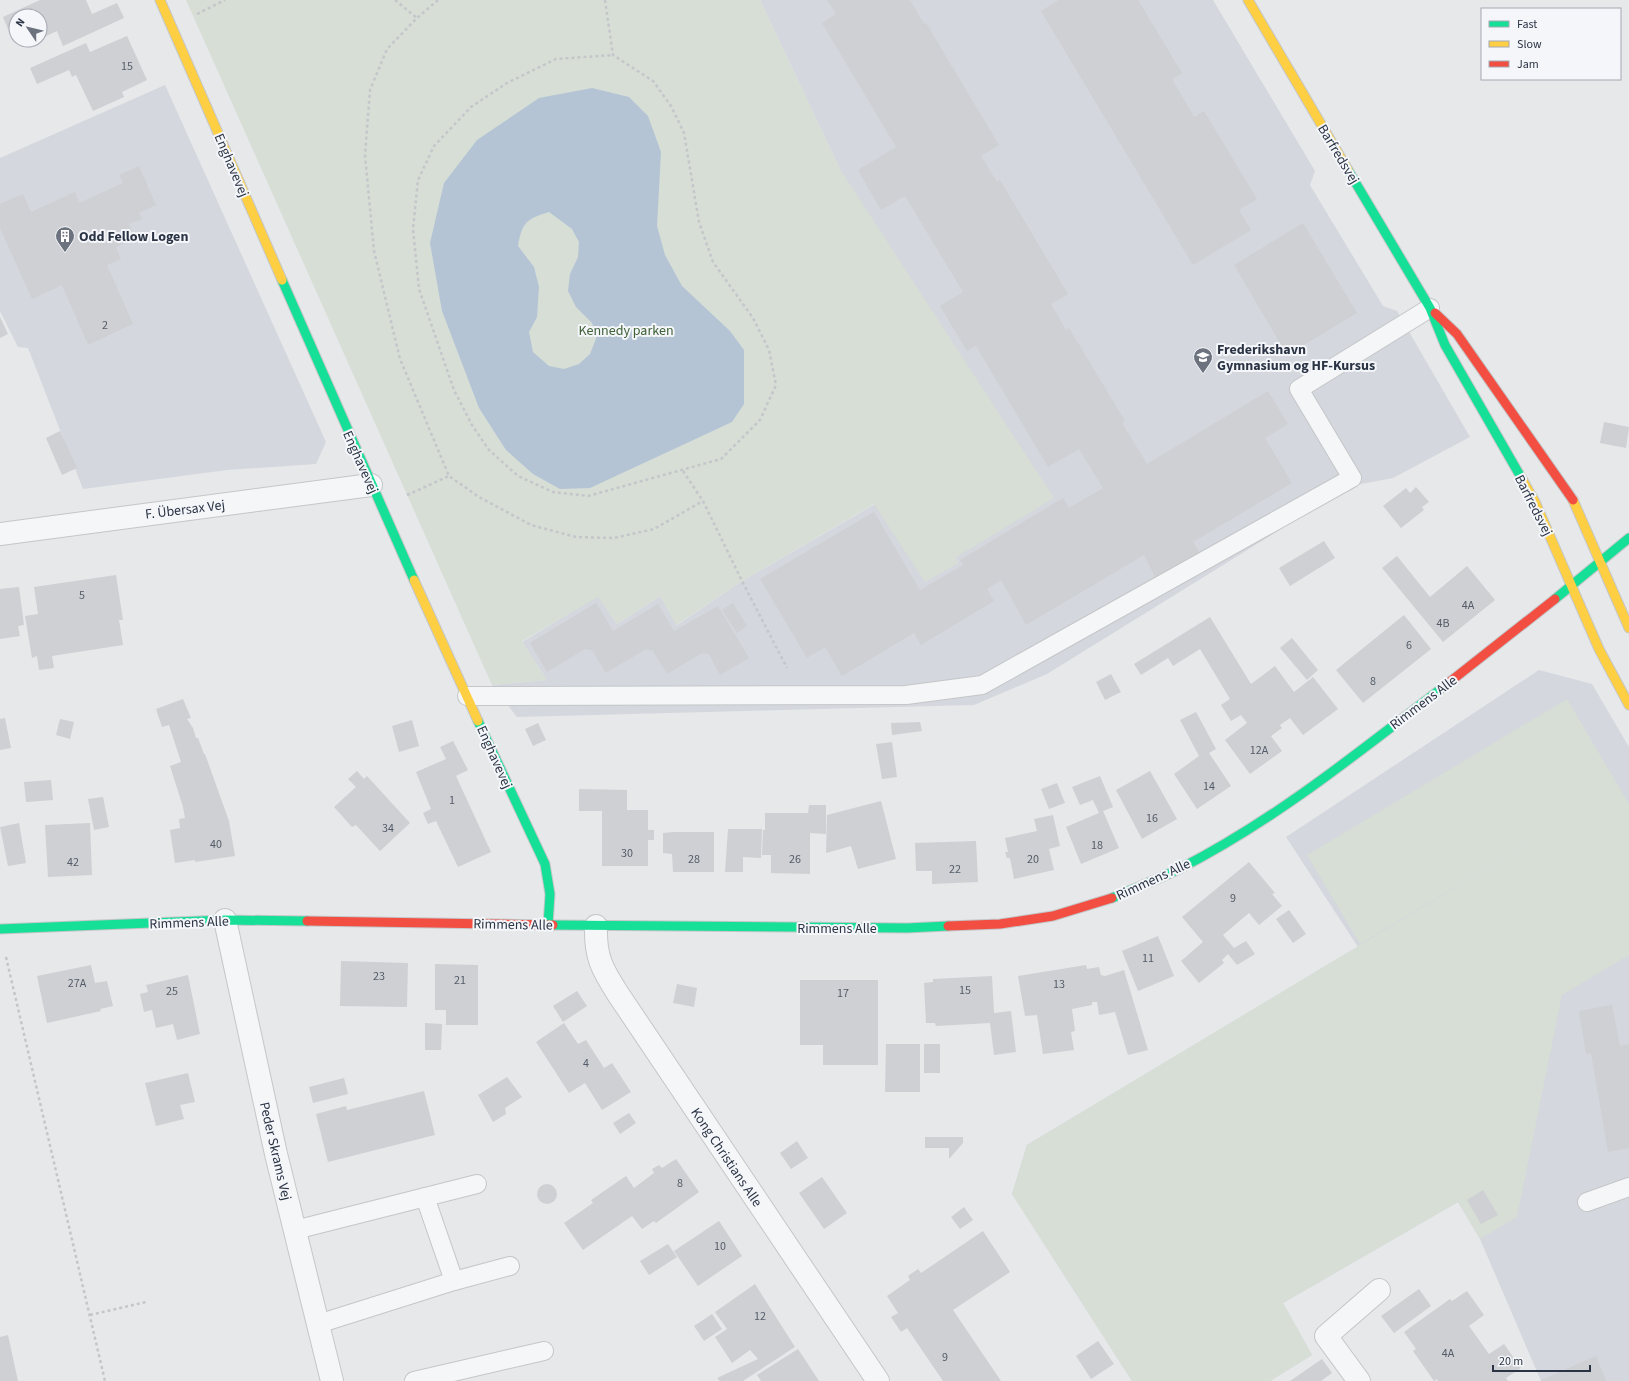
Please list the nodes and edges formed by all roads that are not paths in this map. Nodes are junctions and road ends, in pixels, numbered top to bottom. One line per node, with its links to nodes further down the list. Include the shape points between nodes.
1 (160, 0): 4 (street, Enghavevej)
2 (1248, 0): 3 (street, Barfredsvej)
3 (1430, 308): 7 (street, Barfredsvej, via 1457,334 1574,501); 8 (street, Barfredsvej, via 1445,345 1535,502); 10 (lane, via 1299,389 1352,478 982,685 906,695)
4 (371, 485): 5 (street, F. Übersax Vej); 10 (street, Enghavevej)
5 (0, 534)
6 (1629, 538): 7 (street, Rimmens Alle)
7 (1600, 562): 8 (street, Rimmens Alle); 9 (street, Barfredsvej)
8 (1572, 586): 11 (street, Barfredsvej, via 1599,649); 14 (street, Rimmens Alle, via 1516,632 1265,819 1180,868 1108,900 1053,916 1000,924 907,928)
9 (1629, 628)
10 (467, 696): 13 (street, Enghavevej, via 545,864 550,894)
11 (1629, 706)
12 (225, 920): 13 (street, Rimmens Alle); 15 (street, Rimmens Alle); 20 (street, Peder Skrams Vej)
13 (548, 925): 14 (street, Rimmens Alle)
14 (596, 926): 28 (street, Kong Christians Alle, via 595,947 607,976)
15 (0, 928)
16 (477, 1184): 18 (lane)
17 (1629, 1187): 19 (lane)
18 (425, 1197): 20 (lane); 22 (lane)
19 (1587, 1202)
20 (295, 1230): 24 (street, Peder Skrams Vej)
21 (510, 1266): 22 (lane)
22 (454, 1281): 24 (lane)
23 (1379, 1290): 29 (street, via 1326,1336)
24 (318, 1324): 26 (street, Peder Skrams Vej)
25 (544, 1351): 27 (lane)
26 (332, 1381)
27 (414, 1381)
28 (878, 1381)
29 (1359, 1381)

